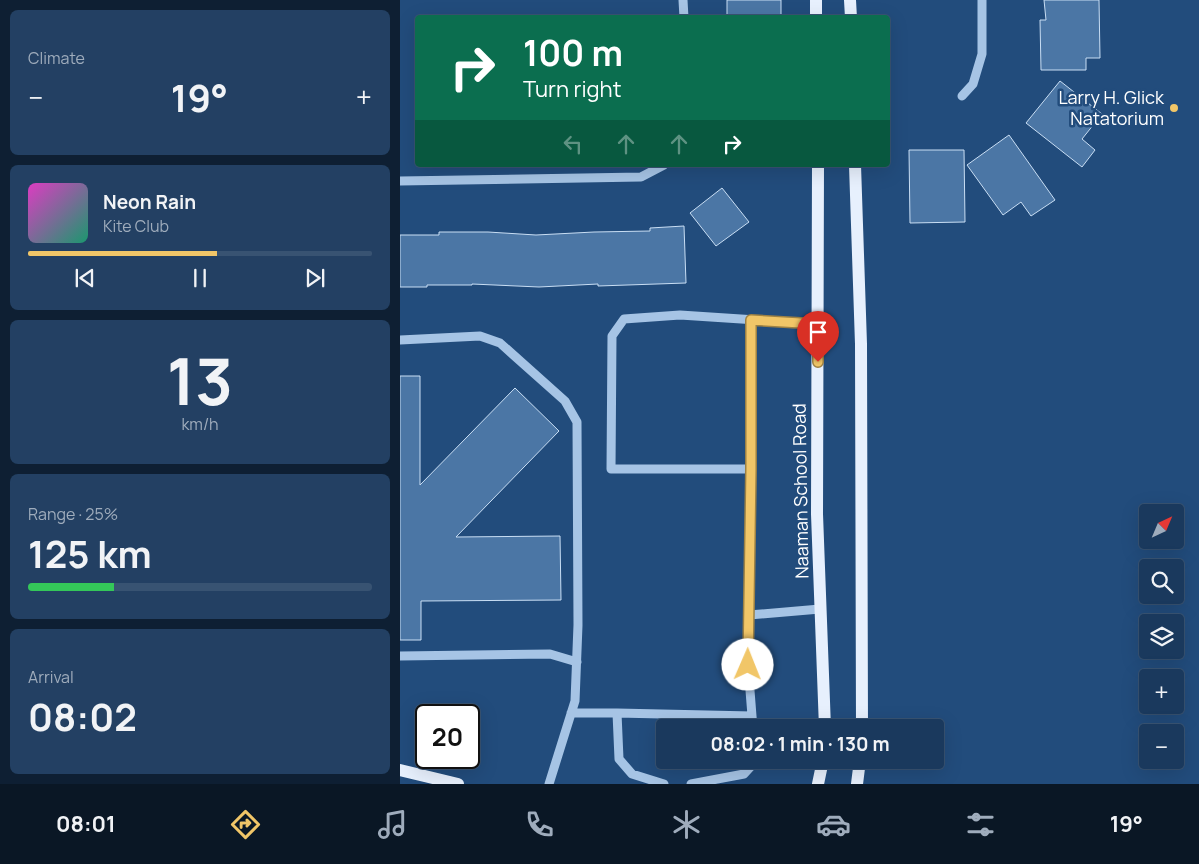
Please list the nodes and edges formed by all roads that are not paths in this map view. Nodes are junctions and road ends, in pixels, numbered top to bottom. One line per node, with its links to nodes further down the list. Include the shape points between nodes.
1 (684, 0): 5 (street)
2 (816, 0): 6 (main road)
3 (850, 0): 7 (main road)
4 (982, 0): 8 (street, via 982,54 973,84)
5 (684, 15)
6 (816, 15)
7 (851, 15)
8 (962, 96)
9 (660, 167): 12 (street, via 641,177)
10 (818, 167): 14 (main road, Naaman School Road)
11 (855, 167): 26 (main road, via 861,344)
12 (400, 181)
13 (751, 320): 14 (street); 16 (street); 16 (street, via 680,315 624,319 612,336 611,468)
14 (818, 324): 17 (main road, Naaman School Road)
15 (400, 340): 20 (street, via 480,336 500,343 565,401 577,422)
16 (751, 469): 18 (street)
17 (820, 608): 18 (street); 25 (main road, Naaman School Road)
18 (749, 615): 23 (street)
19 (400, 656): 20 (street, via 550,654)
20 (577, 662): 22 (street)
21 (617, 713): 22 (street); 23 (street); 33 (street, via 619,759 632,774)
22 (571, 714): 32 (street)
23 (752, 716): 24 (street)
24 (752, 719)
25 (825, 719)
26 (862, 719)
27 (749, 769): 34 (street, via 744,774)
28 (821, 769): 35 (main road)
29 (859, 769): 36 (main road)
30 (400, 770): 31 (main road)
31 (458, 784)
32 (549, 784)
33 (664, 784)
34 (691, 784)
35 (818, 784)
36 (857, 784)

